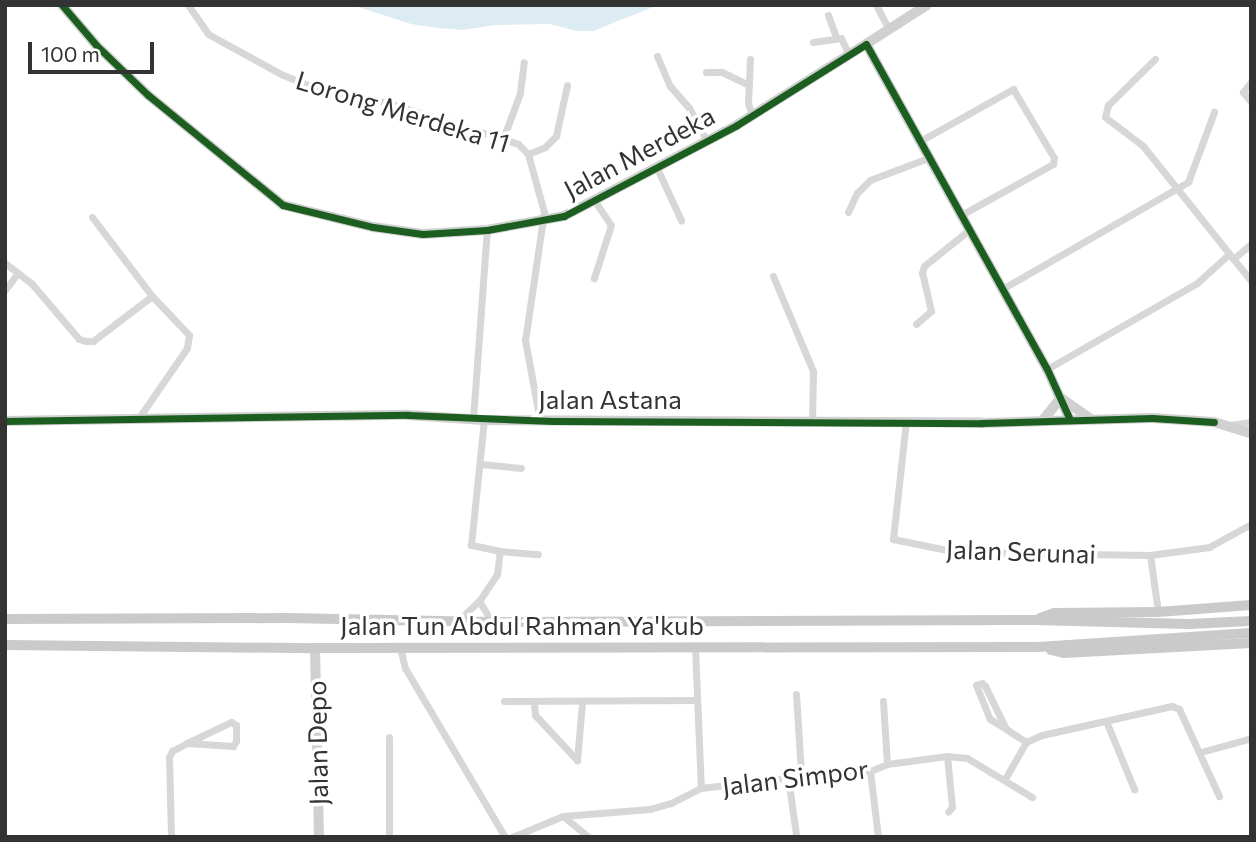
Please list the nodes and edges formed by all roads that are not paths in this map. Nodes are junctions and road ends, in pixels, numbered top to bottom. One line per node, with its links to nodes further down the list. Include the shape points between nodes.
1 (62, 5): 35 (street, Jalan Merdeka, via 148,95 284,205 373,228 423,234)
2 (188, 5): 22 (street, Lorong Merdeka 11, via 208,34 283,75)
3 (876, 5): 6 (street)
4 (927, 5): 6 (street, Jalan Merdeka)
5 (828, 15): 7 (street)
6 (889, 29): 9 (street, Jalan Merdeka)
7 (836, 37): 8 (street); 10 (street)
8 (813, 42)
9 (866, 44): 10 (street, Jalan Merdeka); 24 (street)
10 (849, 55): 21 (street, Jalan Merdeka)
11 (656, 56): 23 (street)
12 (750, 59): 18 (street)
13 (1154, 59): 28 (street, via 1108,105 1105,117 1143,146)
14 (524, 62): 22 (street, via 520,93)
15 (706, 72): 18 (street, via 722,72)
16 (1251, 82): 19 (street, via 1243,92)
17 (567, 85): 25 (street, via 556,136)
18 (749, 85): 21 (street)
19 (1251, 102)
20 (1214, 112): 28 (street, via 1188,182)
21 (752, 116): 23 (street, Jalan Merdeka)
22 (503, 139): 25 (street, Lorong Merdeka 11)
23 (706, 140): 27 (street, Jalan Merdeka)
24 (920, 141): 26 (street); 31 (street, via 1013,89 1054,158 1053,164)
25 (528, 154): 34 (street, Lorong Merdeka 11, via 541,195)
26 (928, 158): 30 (street, via 870,180); 31 (street)
27 (656, 166): 29 (street, Jalan Merdeka); 33 (street)
28 (1177, 189): 38 (street); 44 (street)
29 (594, 201): 34 (street, Jalan Merdeka); 42 (street, via 611,225)
30 (848, 212)
31 (961, 215): 36 (street)
32 (92, 217): 46 (street)
33 (681, 220)
34 (543, 222): 35 (street, Jalan Merdeka); 56 (street, Lorong Merdeka 11, via 525,340)
35 (486, 230): 52 (street)
36 (970, 230): 44 (street); 47 (street, via 924,265 932,311)
37 (1251, 244): 38 (street)
38 (1231, 256): 43 (street); 48 (street, via 1197,283)
39 (5, 263): 40 (street)
40 (18, 273): 45 (street); 46 (street, via 79,339 86,341 93,341)
41 (773, 275): 58 (street, via 813,371)
42 (594, 278)
43 (1251, 281)
44 (1002, 289): 48 (street)
45 (5, 290)
46 (152, 296): 50 (street, via 189,335 190,342)
47 (916, 324)
48 (1048, 369): 49 (street)
49 (1061, 398): 51 (street); 53 (street); 54 (street)
50 (138, 419): 52 (street, Jalan Astana, via 408,415); 55 (street, Jalan Astana)
51 (1092, 419): 54 (street, Jalan Astana); 60 (street, Jalan Astana, via 1177,419)
52 (479, 420): 56 (street, Jalan Astana); 62 (street)
53 (1043, 420): 54 (street, Jalan Astana); 57 (street, Jalan Astana)
54 (1070, 420)
55 (5, 421)
56 (540, 421): 58 (street, Jalan Astana)
57 (906, 421): 58 (street, Jalan Astana); 67 (street, Jalan Serunai, via 893,539 957,552)
58 (812, 422)
59 (1251, 422): 60 (street)
60 (1229, 425): 61 (street, Jalan Astana)
61 (1251, 433)
62 (481, 464): 63 (street); 65 (street, via 471,545)
63 (521, 468)
64 (1251, 524): 67 (street, Jalan Serunai, via 1209,547)
65 (500, 551): 66 (street); 68 (street, via 497,574)
66 (538, 554)
67 (1150, 555): 70 (street)
68 (479, 601): 73 (street); 75 (street)
69 (1251, 605): 70 (main road)
70 (1158, 612): 72 (main road, via 1054,612)
71 (5, 619): 73 (main road, Jalan Tun Abdul Rahman Ya'kub)
72 (1034, 620): 74 (main road); 75 (main road, Jalan Tun Abdul Rahman Ya'kub)
73 (458, 621): 75 (main road, Jalan Tun Abdul Rahman Ya'kub)
74 (1251, 621)
75 (492, 622)
76 (1251, 633): 81 (main road)
77 (1251, 643): 81 (main road, via 1064,653)
78 (5, 645): 82 (main road, Jalan Tun Abdul Rahman Ya'kub)
79 (400, 647): 80 (main road, Jalan Tun Abdul Rahman Ya'kub); 82 (main road, Jalan Tun Abdul Rahman Ya'kub); 112 (street, via 405,668)
80 (695, 647): 81 (main road, Jalan Tun Abdul Rahman Ya'kub); 84 (street)
81 (1038, 647)
82 (315, 648): 110 (street, Jalan Depo)
83 (796, 694): 99 (street)
84 (696, 700): 88 (street); 102 (street)
85 (504, 701): 87 (street)
86 (883, 701): 97 (street)
87 (534, 703): 88 (street); 88 (street, via 536,715 578,760)
88 (582, 703)
89 (1107, 721): 93 (street, via 1042,734); 95 (street, via 1172,706 1179,709); 103 (street)
90 (1006, 729): 90 (street, via 990,719 976,685 985,686); 93 (street)
91 (389, 737): 111 (street)
92 (1251, 738): 95 (street)
93 (1026, 742): 101 (street)
94 (187, 743): 94 (street, via 233,746 236,725 231,722); 109 (street, via 169,757)
95 (1201, 752): 104 (street)
96 (947, 756): 97 (street, Jalan Simpor); 101 (street, Jalan Simpor, via 967,758); 106 (street, via 952,807)
97 (887, 764): 98 (street, Jalan Simpor)
98 (870, 771): 99 (street, Jalan Simpor); 115 (street)
99 (801, 773): 100 (street, Jalan Simpor)
100 (788, 778): 102 (street, Jalan Simpor); 108 (street)
101 (1005, 779): 105 (street, Jalan Simpor)
102 (701, 788): 107 (street, Jalan Simpor, via 650,809)
103 (1134, 789)
104 (1219, 796)
105 (1032, 797)
106 (948, 812)
107 (564, 816): 113 (street, Jalan Simpor); 114 (street)
108 (796, 834)
109 (171, 837)
110 (319, 837)
111 (389, 837)
112 (505, 837)
113 (512, 837)
114 (589, 837)
115 (878, 837)

